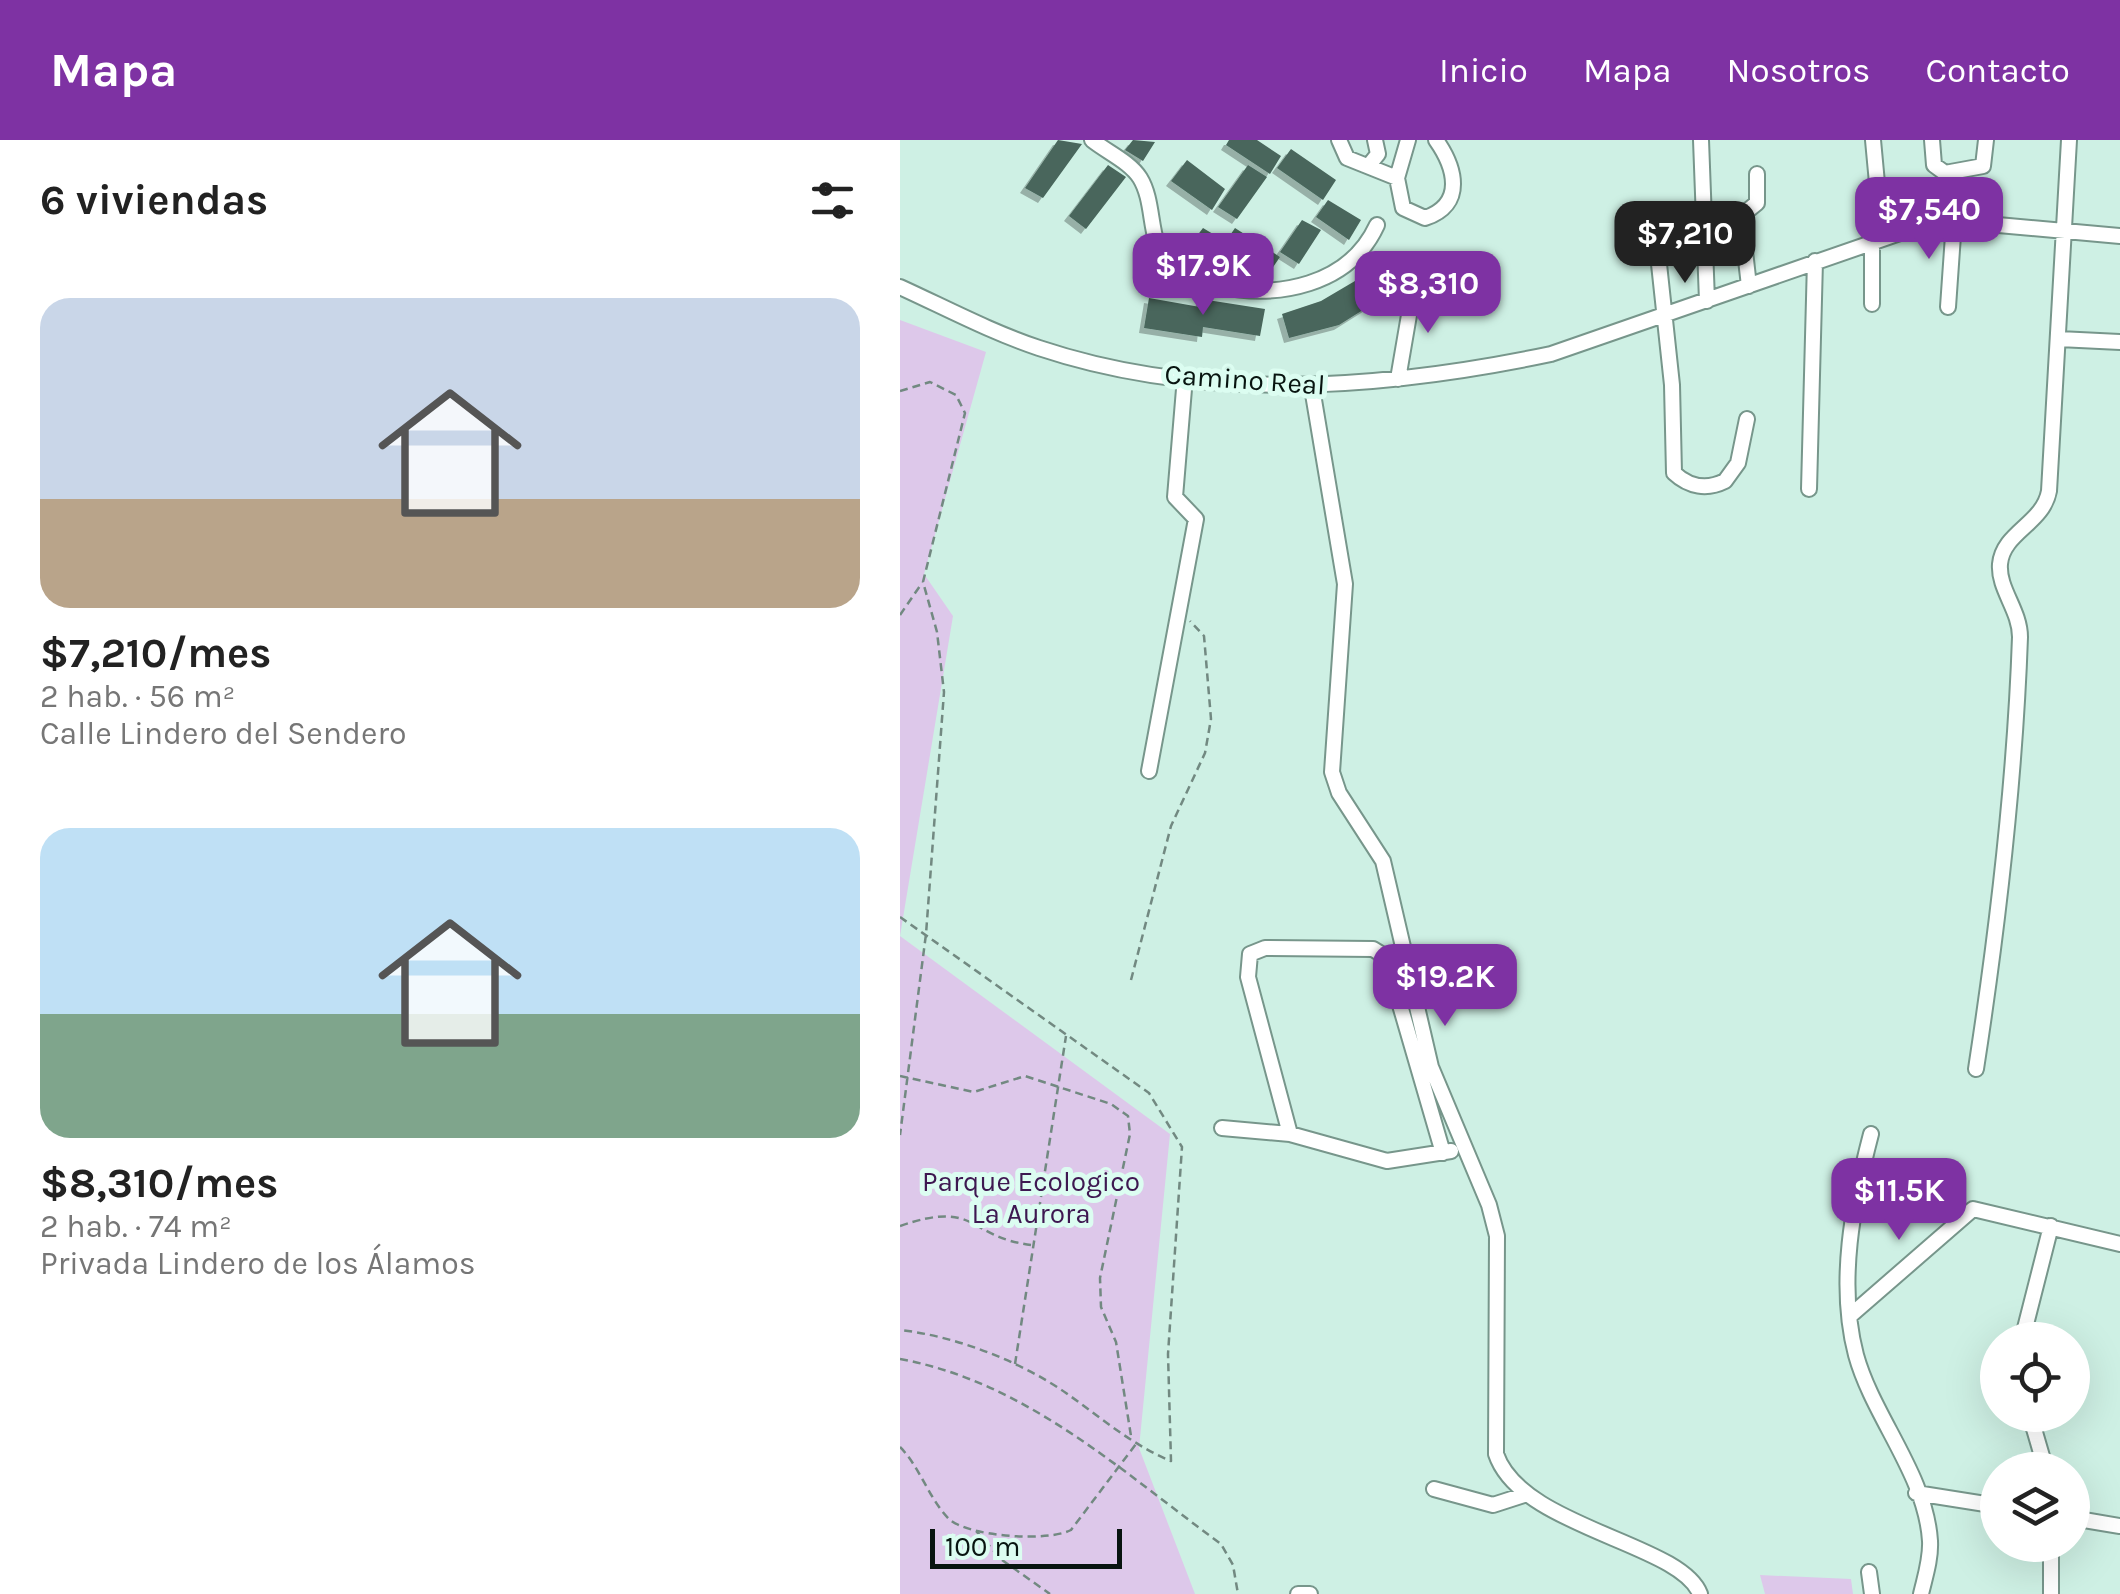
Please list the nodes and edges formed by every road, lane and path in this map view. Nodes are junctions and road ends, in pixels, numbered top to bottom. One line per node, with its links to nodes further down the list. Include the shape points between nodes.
1 (1092, 140): 15 (street, via 1141,180 1160,254 1195,281 1252,293 1301,286 1351,260)
2 (1340, 140): 11 (street, via 1347,158)
3 (1375, 140): 11 (street, via 1378,154)
4 (1408, 140): 13 (street)
5 (1436, 140): 13 (street, via 1455,176 1440,211 1425,218 1409,214)
6 (1700, 140): 24 (street)
7 (1873, 140): 18 (street)
8 (1932, 140): 9 (street, via 1934,165 1945,173 1983,166)
9 (1986, 140)
10 (2069, 140): 16 (street)
11 (1370, 164): 13 (street)
12 (1757, 174): 22 (street, via 1757,203 1740,216)
13 (1397, 178)
14 (1954, 222): 16 (street, Camino Real); 18 (street, Camino Real); 26 (street)
15 (1377, 225)
16 (2064, 232): 17 (street, Camino Real); 28 (street)
17 (2120, 236)
18 (1877, 239): 19 (street, Camino Real); 25 (street)
19 (1815, 262): 22 (street, Camino Real); 35 (street)
20 (1660, 264): 27 (street)
21 (1414, 286): 31 (street)
22 (1749, 286): 24 (street, Camino Real)
23 (900, 287): 30 (street, Camino Real, via 1038,348)
24 (1707, 302): 27 (street, Camino Real)
25 (1872, 304)
26 (1948, 306)
27 (1667, 315): 31 (street, Camino Real, via 1551,354); 34 (street, via 1674,473 1702,486 1726,481 1738,463)
28 (2059, 338): 29 (street); 44 (street, via 2050,491 2042,512 2001,558 2019,622 2019,650 1998,928)
29 (2120, 342)
30 (1185, 377): 32 (street, Camino Real); 37 (street, via 1175,496 1196,519)
31 (1398, 379): 32 (street, Camino Real)
32 (1312, 388): 52 (street, via 1344,565 1332,772 1383,862 1431,1067)
33 (900, 391): 36 (path, via 930,382 949,389 965,414)
34 (1747, 419)
35 (1809, 489)
36 (923, 582): 38 (path); 41 (path, via 944,692)
37 (1179, 614): 39 (street); 42 (path, via 1204,636 1211,719 1205,753 1171,826)
38 (900, 615)
39 (1149, 771)
40 (900, 917): 41 (path)
41 (926, 934): 43 (path); 46 (path)
42 (1130, 980)
43 (1066, 1034): 47 (path); 63 (path, via 1149,1094 1182,1147 1168,1354 1171,1460)
44 (1976, 1068)
45 (900, 1076): 46 (path)
46 (909, 1079): 47 (path, via 974,1092 1025,1076); 51 (path)
47 (1057, 1085): 57 (path); 63 (path, via 1128,1116 1130,1134 1100,1278 1101,1308 1116,1342)
48 (1222, 1128): 49 (street)
49 (1290, 1134): 53 (street, via 1387,1160); 53 (street, via 1248,977 1250,954 1276,947 1372,949 1386,956)
50 (1871, 1134): 58 (street, via 1851,1210)
51 (900, 1136)
52 (1463, 1148): 53 (street); 68 (street, via 1497,1236 1496,1454 1501,1469)
53 (1443, 1153)
54 (900, 1226): 57 (path, via 937,1213 972,1219 1004,1242)
55 (2051, 1226): 56 (street); 58 (street, via 1973,1209); 59 (street)
56 (2120, 1244)
57 (1033, 1245): 62 (path)
58 (1851, 1314): 67 (street, via 1858,1362)
59 (2027, 1322)
60 (900, 1330): 62 (path, via 933,1334)
61 (900, 1359): 65 (path, via 1045,1413)
62 (1014, 1366): 63 (path, via 1062,1390)
63 (1134, 1441): 65 (path)
64 (900, 1447): 72 (path, via 949,1519)
65 (1117, 1468): 72 (path, via 1071,1530 1056,1538); 77 (path, via 1220,1544 1233,1565)
66 (1434, 1489): 68 (street, via 1493,1505)
67 (1916, 1493): 69 (street); 81 (street, via 1930,1542)
68 (1527, 1494): 75 (street, via 1674,1566)
69 (1980, 1503)
70 (2090, 1521): 71 (street)
71 (2120, 1526)
72 (975, 1530): 76 (path, via 1002,1560)
73 (2051, 1562): 82 (street)
74 (1869, 1572): 80 (street)
75 (1698, 1588)
76 (1050, 1594)
77 (1238, 1594)
78 (1298, 1594): 79 (street)
79 (1310, 1594)
80 (1872, 1594)
81 (1921, 1594)
82 (2050, 1594)

